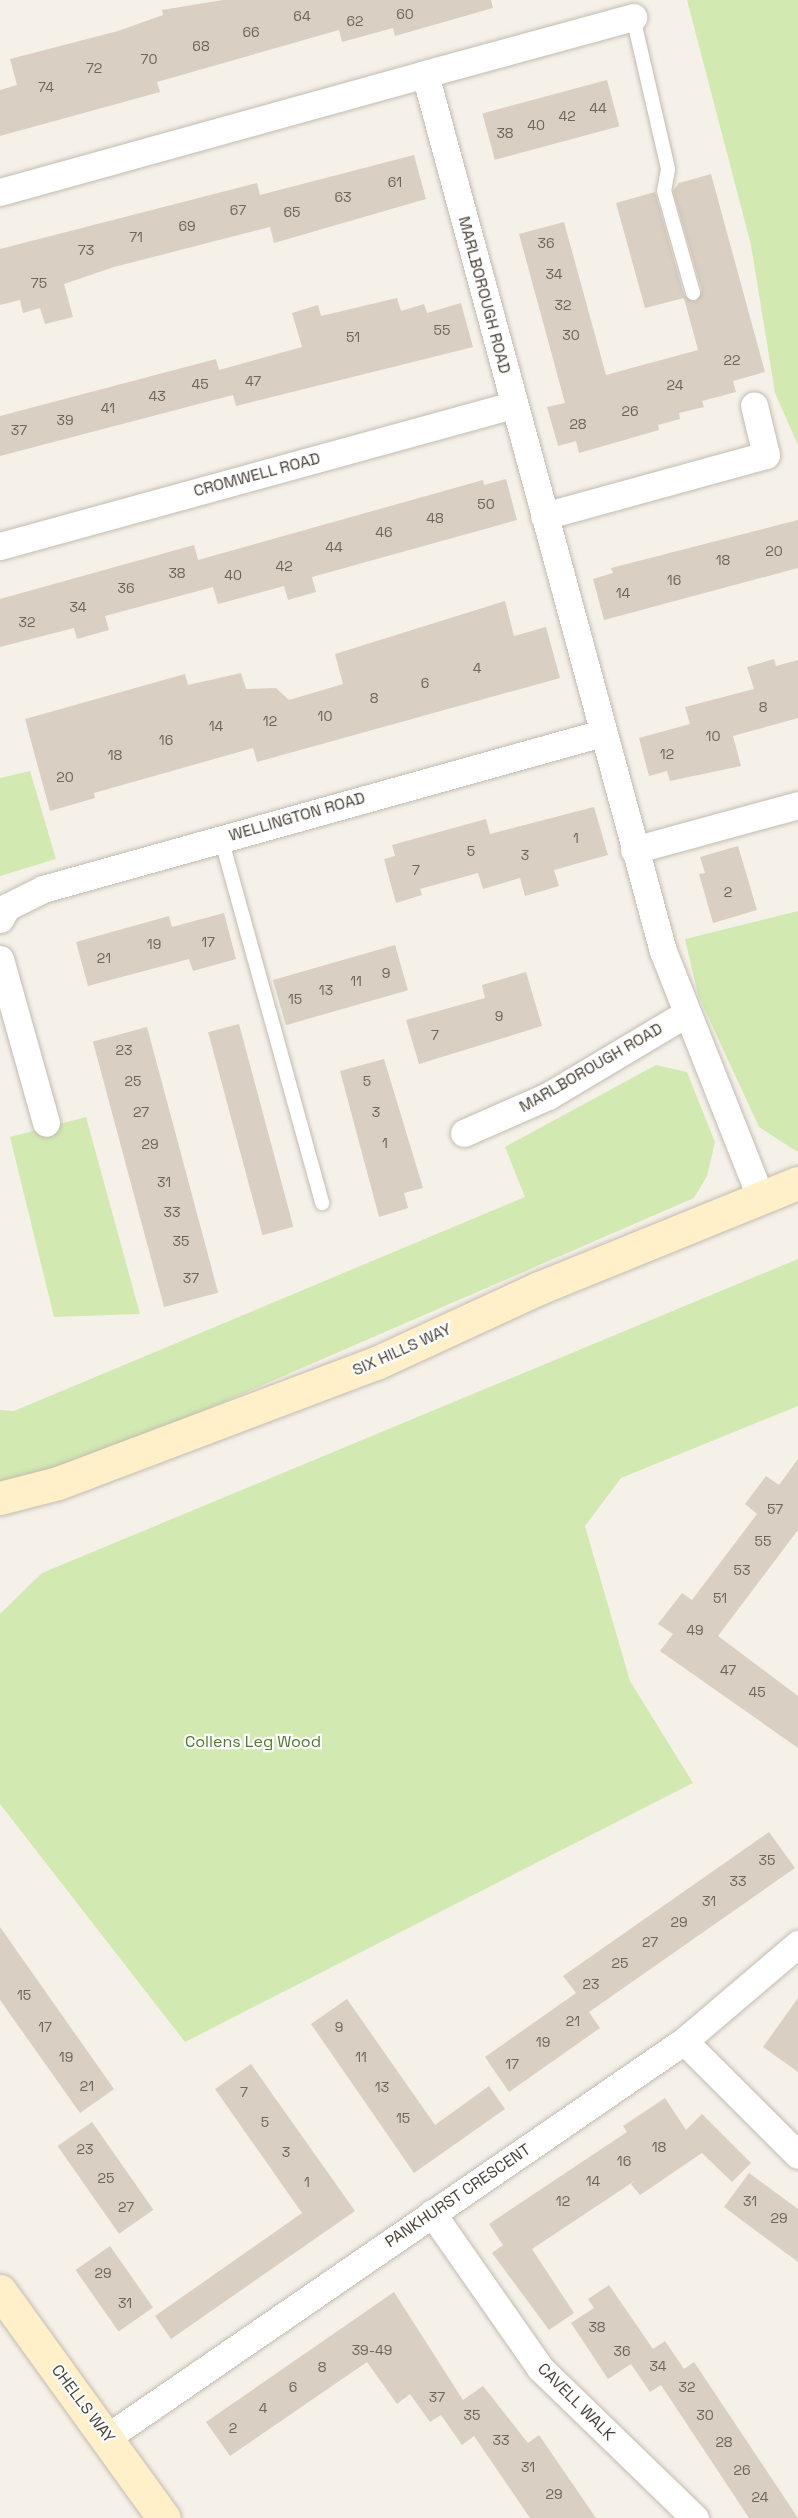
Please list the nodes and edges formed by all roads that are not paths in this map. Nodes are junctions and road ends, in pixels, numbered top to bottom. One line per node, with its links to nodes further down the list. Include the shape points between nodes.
1 (633, 17): 2 (street); 4 (lane, via 668,169 664,191)
2 (425, 74): 3 (street); 5 (street, MARLBOROUGH ROAD)
3 (0, 192)
4 (693, 293)
5 (513, 405): 7 (street, MARLBOROUGH ROAD); 8 (street, CROMWELL ROAD)
6 (754, 405): 7 (street, via 766,455)
7 (543, 516): 9 (street, MARLBOROUGH ROAD)
8 (0, 546)
9 (602, 732): 11 (street, WELLINGTON ROAD); 12 (street, MARLBOROUGH ROAD)
10 (798, 806): 12 (street)
11 (221, 838): 13 (street, WELLINGTON ROAD, via 43,889 7,908); 20 (lane)
12 (634, 850): 15 (street, MARLBOROUGH ROAD)
13 (0, 919)
14 (0, 959): 16 (street)
15 (684, 1015): 17 (street, MARLBOROUGH ROAD, via 548,1096); 19 (street, MARLBOROUGH ROAD)
16 (46, 1123)
17 (464, 1133)
18 (798, 1183): 19 (street, SIX HILLS WAY)
19 (761, 1199): 21 (street, SIX HILLS WAY, via 539,1288 376,1363 57,1483)
20 (322, 1203)
21 (0, 1498)
22 (798, 1944): 23 (street, PANKHURST CRESCENT)
23 (684, 2041): 24 (street); 25 (street, PANKHURST CRESCENT)
24 (798, 2155)
25 (432, 2212): 27 (street, PANKHURST CRESCENT); 29 (street, CAVELL WALK, via 540,2368)
26 (5, 2310): 27 (street, CHELLS WAY)
27 (109, 2436): 28 (street, CHELLS WAY)
28 (164, 2518)
29 (695, 2518)

